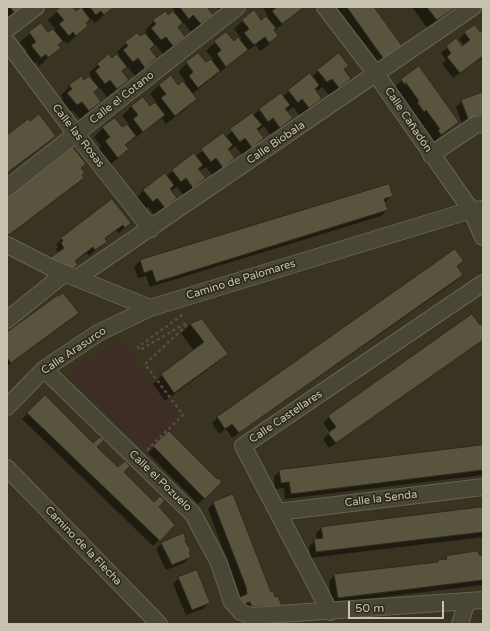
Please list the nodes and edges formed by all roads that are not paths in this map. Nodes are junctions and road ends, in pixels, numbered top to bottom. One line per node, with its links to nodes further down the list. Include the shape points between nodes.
1 (36, 7): 5 (street)
2 (237, 7): 9 (street, Calle el Cotano)
3 (326, 7): 7 (street, Calle Cañadón)
4 (472, 7): 7 (street, Calle Biobala)
5 (7, 28)
6 (7, 42): 9 (street, Calle las Rosas)
7 (376, 74): 10 (street, Calle Cañadón); 13 (street, Calle Biobala)
8 (483, 124): 10 (street, via 475,125)
9 (76, 134): 11 (street, Calle el Cotano); 13 (street, Calle las Rosas)
10 (431, 155): 12 (street, Calle Cañadón)
11 (7, 188)
12 (477, 210): 14 (street, Calle Cañadón); 18 (street, Camino de Palomares)
13 (151, 229): 16 (street, Calle Biobala)
14 (483, 237)
15 (7, 245): 16 (street)
16 (71, 276): 18 (street); 19 (street, Calle Biobala)
17 (483, 283): 24 (street, Calle Castellares, via 243,446)
18 (150, 308): 20 (street, Calle Arasurco, via 98,333)
19 (7, 320)
20 (44, 369): 21 (street, Calle Arasurco); 26 (street, Calle el Pozuelo, via 193,514 219,563 232,602 241,612 252,616)
21 (7, 407)
22 (7, 468): 27 (street, Camino de la Flecha)
23 (483, 487): 24 (street, Calle la Senda)
24 (278, 512): 26 (street, Calle Castellares)
25 (475, 601): 26 (street, Calle el Pozuelo); 28 (street)
26 (330, 612)
27 (159, 624)
28 (460, 624)

